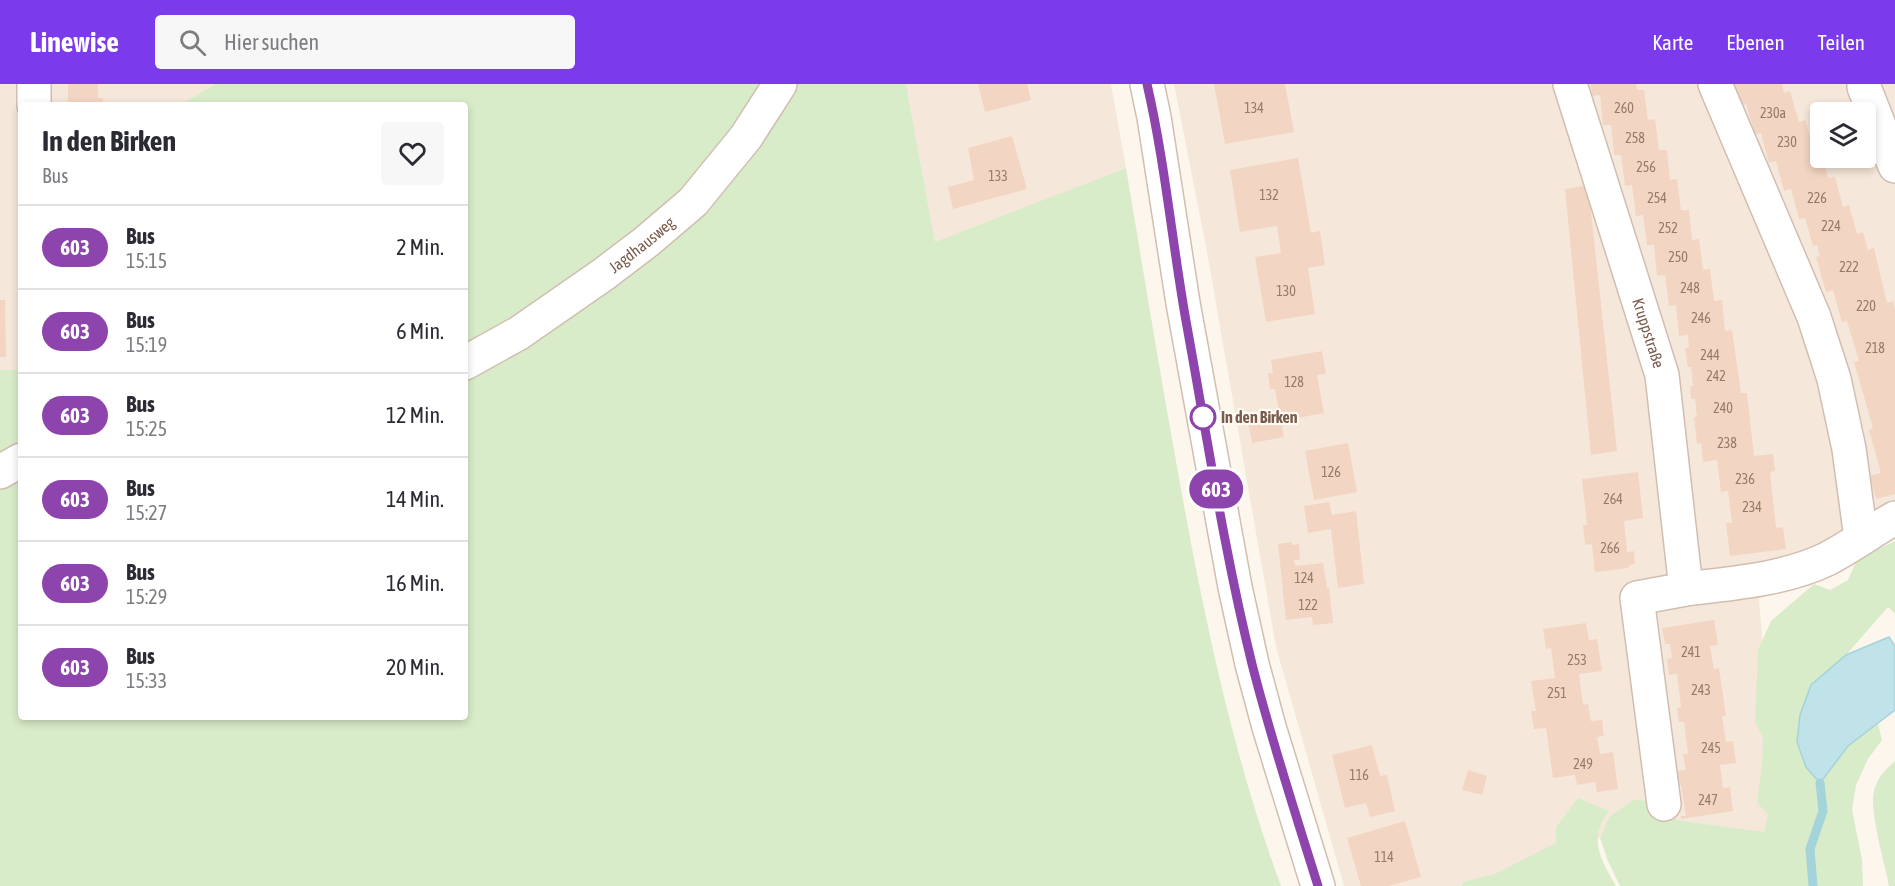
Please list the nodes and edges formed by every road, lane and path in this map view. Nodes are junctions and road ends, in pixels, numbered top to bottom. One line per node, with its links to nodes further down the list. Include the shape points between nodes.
1 (34, 84): 7 (street)
2 (780, 84): 9 (street, Jagdhausweg, via 746,137 693,202 604,274 519,333)
3 (1147, 84): 16 (street, via 1235,587 1269,727)
4 (1570, 84): 14 (street, Kruppstraße, via 1662,375)
5 (1715, 84): 13 (street, via 1814,317 1834,379 1850,449)
6 (1863, 87): 8 (street)
7 (34, 102)
8 (1895, 166)
9 (468, 361)
10 (18, 462): 11 (street)
11 (0, 472)
12 (1895, 518): 13 (street)
13 (1861, 538): 14 (street, via 1827,559 1789,574)
14 (1686, 589): 15 (street, via 1637,598)
15 (1664, 804)
16 (1318, 886)

